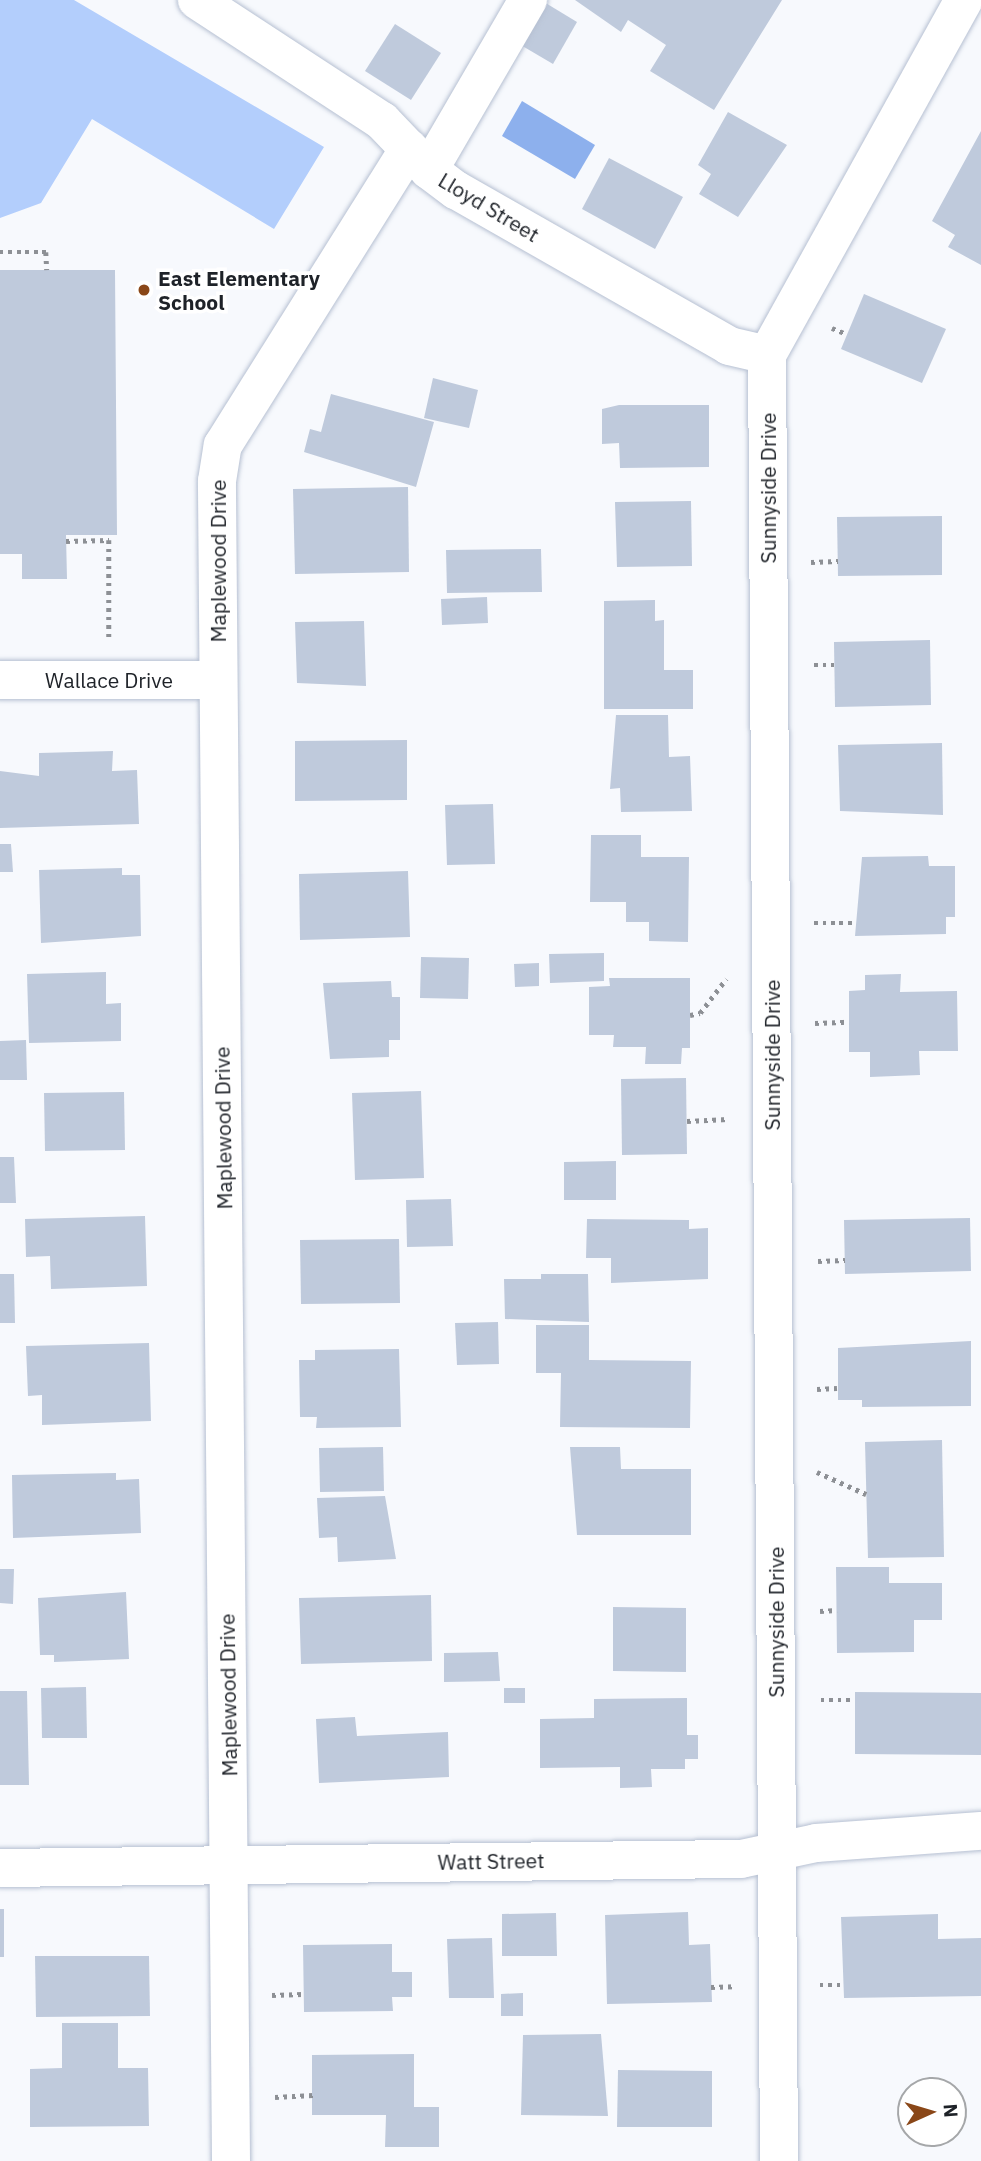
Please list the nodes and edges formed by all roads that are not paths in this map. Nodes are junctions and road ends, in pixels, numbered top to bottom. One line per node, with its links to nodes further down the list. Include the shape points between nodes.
1 (197, 0): 4 (street, Lloyd Street, via 383,121)
2 (528, 0): 4 (street, Maplewood Drive)
3 (964, 0): 5 (street, Sunnyside Drive)
4 (419, 160): 5 (street, Lloyd Street, via 729,346); 7 (street, Maplewood Drive, via 223,445 217,481)
5 (768, 355): 9 (street, Sunnyside Drive)
6 (0, 680): 7 (street, Wallace Drive)
7 (218, 680): 10 (street, Maplewood Drive)
8 (981, 1831): 9 (street, Watt Street)
9 (776, 1851): 10 (street, Watt Street, via 727,1859); 13 (street, Sunnyside Drive)
10 (229, 1864): 11 (street, Watt Street); 12 (street, Maplewood Drive)
11 (0, 1868)
12 (231, 2161)
13 (779, 2161)

